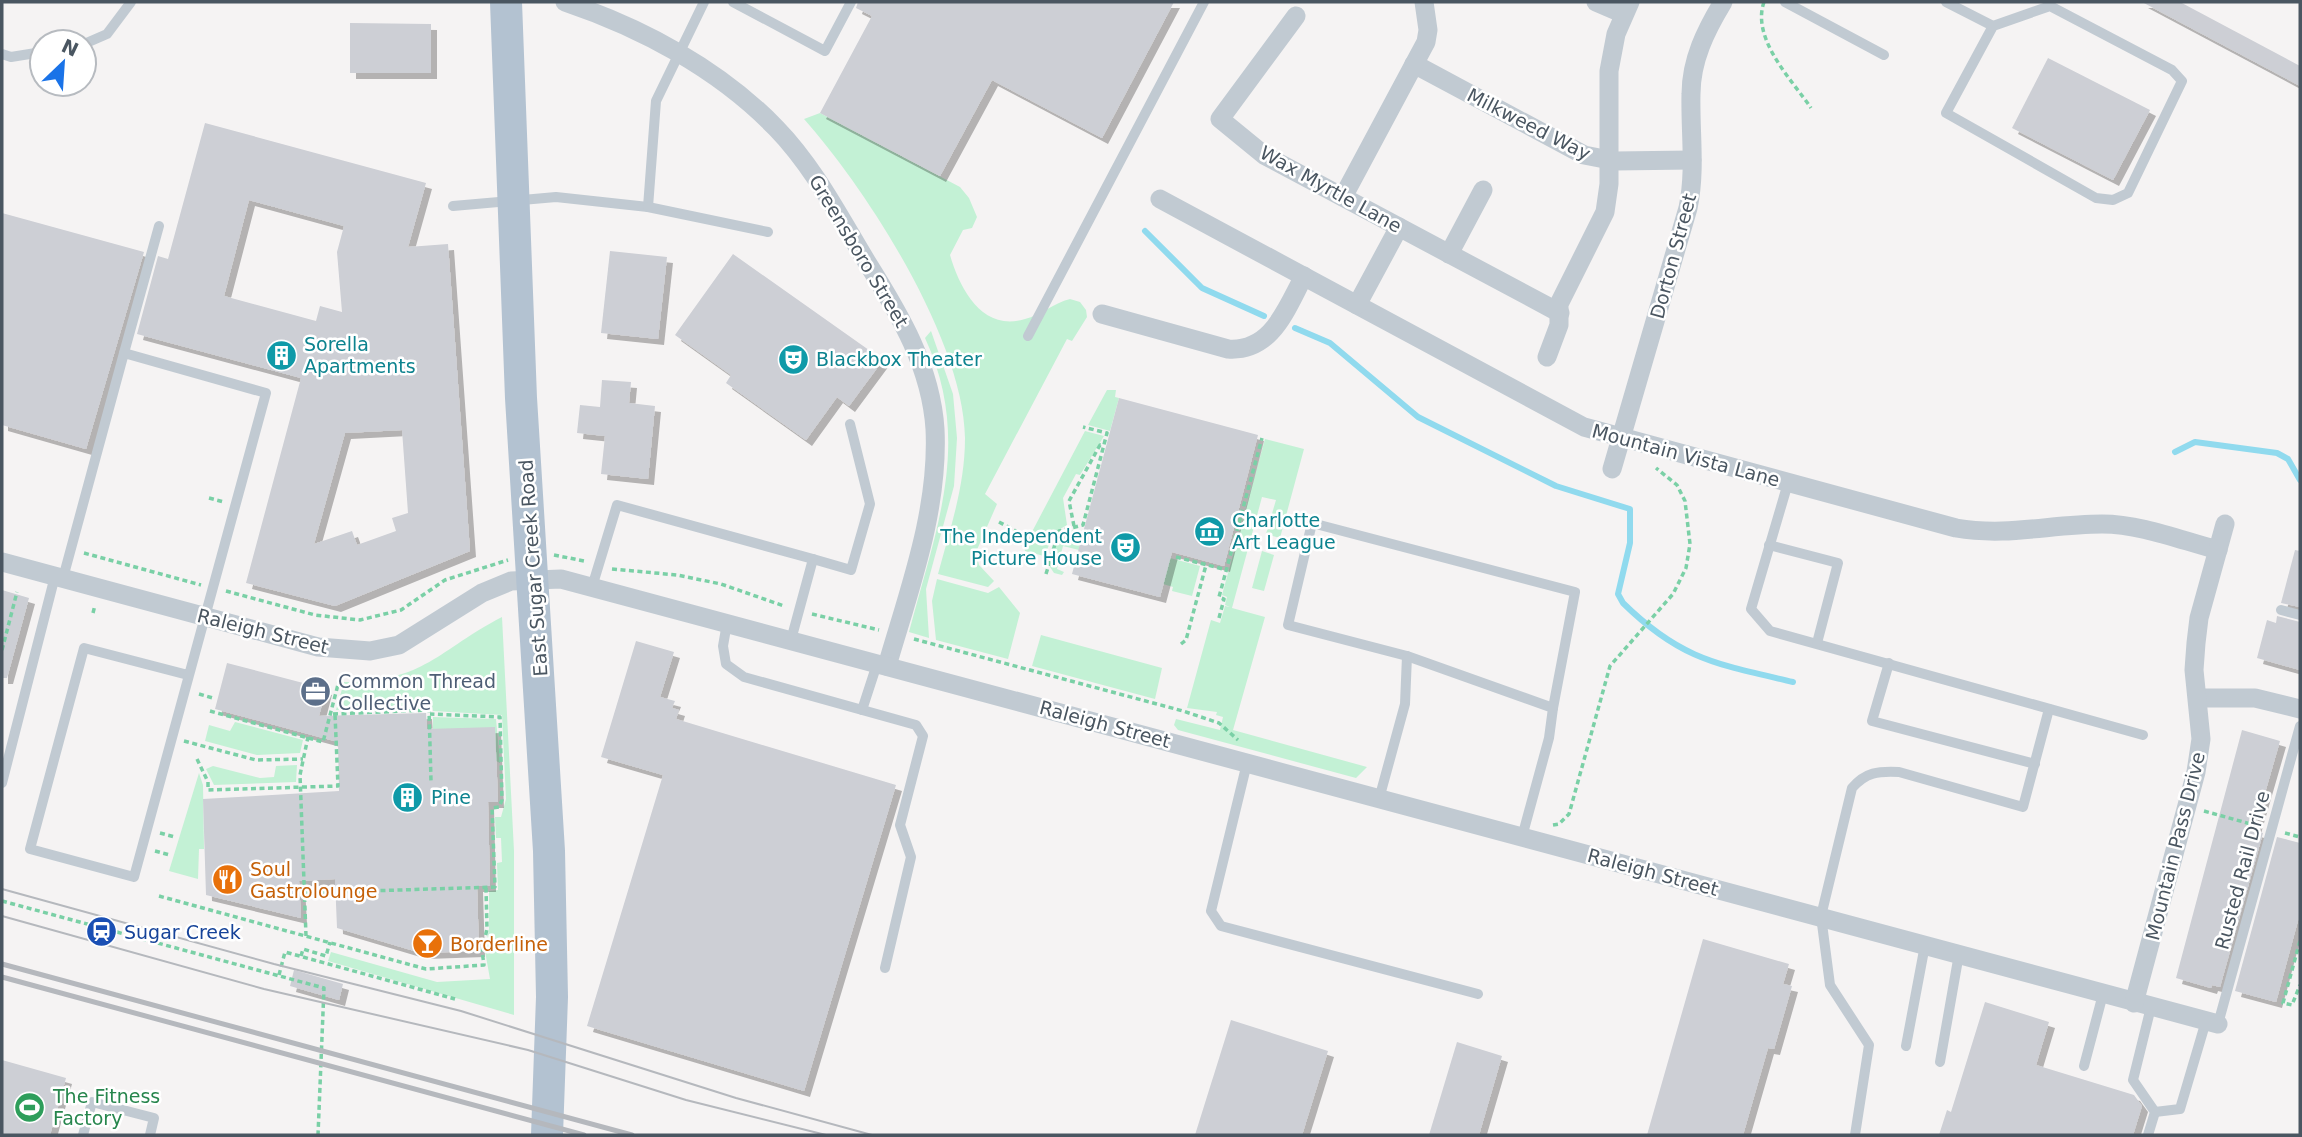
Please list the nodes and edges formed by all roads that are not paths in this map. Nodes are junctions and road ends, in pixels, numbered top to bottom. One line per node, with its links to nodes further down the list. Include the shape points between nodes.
1 (131, 2): 16 (lane, via 107,34)
2 (506, 2): 27 (main road, East Sugar Creek Road)
3 (565, 2): 19 (street, Greensboro Street, via 642,32)
4 (704, 2): 19 (lane)
5 (733, 2): 6 (lane, via 825,51)
6 (851, 2)
7 (1204, 2): 38 (lane)
8 (1424, 2): 21 (street, via 1428,30)
9 (1596, 2): 13 (street)
10 (1723, 2): 22 (street, Dorton Street, via 1704,36 1693,73)
11 (1786, 2): 20 (lane)
12 (1946, 2): 15 (lane)
13 (1627, 8): 23 (street, via 1609,71)
14 (1296, 16): 25 (street, Wax Myrtle Lane, via 1220,120 1264,155)
15 (1993, 26): 15 (lane, via 2050,6 2172,70 2182,81 2128,193 2113,200 2096,198 1946,113)
16 (98, 38)
17 (2, 54): 18 (lane)
18 (28, 54)
19 (679, 54): 29 (lane, via 656,101); 60 (street, Greensboro Street, via 767,120 802,159 897,310 926,379 935,467 922,543)
20 (1884, 55)
21 (1414, 64): 23 (street, Milkweed Way, via 1573,150); 25 (street)
22 (1692, 160): 23 (street, Milkweed Way); 42 (street, Dorton Street, via 1688,208)
23 (1609, 161): 36 (street, via 1605,212 1559,304)
24 (1483, 190): 33 (street)
25 (1343, 197): 31 (street, Wax Myrtle Lane)
26 (1160, 199): 34 (street, Mountain Vista Lane)
27 (513, 201): 28 (lane); 29 (lane, via 556,197); 88 (main road, East Sugar Creek Road, via 549,851 552,997)
28 (453, 206)
29 (648, 207): 32 (lane)
30 (159, 226): 39 (lane)
31 (1399, 227): 33 (street, Wax Myrtle Lane); 35 (street)
32 (768, 232)
33 (1449, 254): 36 (street, Wax Myrtle Lane)
34 (1304, 276): 35 (street, Mountain Vista Lane); 37 (street, via 1269,336 1250,347 1228,349)
35 (1357, 305): 42 (street, Mountain Vista Lane, via 1584,427)
36 (1560, 313): 40 (street)
37 (1102, 314)
38 (1028, 335)
39 (124, 353): 50 (lane); 54 (lane, via 267,393)
40 (1547, 357)
41 (850, 424): 48 (lane, via 870,504 851,570)
42 (1620, 438): 43 (street, Dorton Street); 44 (street, Mountain Vista Lane)
43 (1612, 469)
44 (1788, 483): 46 (lane); 47 (street, Mountain Vista Lane, via 1975,531 2013,533 2104,524)
45 (2225, 524): 47 (street, Mountain Pass Drive)
46 (1769, 545): 57 (lane, via 1751,609 1770,631); 57 (lane, via 1838,563)
47 (2218, 550): 62 (street, Mountain Pass Drive, via 2199,618 2194,668)
48 (813, 559): 51 (lane, via 617,505); 56 (lane)
49 (2, 562): 50 (street, Raleigh Street)
50 (59, 577): 54 (street, Raleigh Street); 71 (lane)
51 (592, 587): 54 (street, Raleigh Street, via 561,579 511,581 482,593 399,645 370,651 318,647); 55 (street, Raleigh Street)
52 (2281, 610): 53 (lane)
53 (2300, 615)
54 (204, 617): 61 (lane)
55 (728, 623): 56 (street, Raleigh Street); 66 (lane, via 723,646 726,664 744,677)
56 (791, 640): 60 (street, Raleigh Street)
57 (1817, 643): 59 (lane)
58 (1407, 656): 63 (lane); 63 (lane, via 1288,625 1312,523 1575,592); 72 (lane, via 1405,705)
59 (1889, 663): 64 (lane); 70 (lane, via 1872,721)
60 (882, 665): 66 (lane); 69 (street, Raleigh Street)
61 (188, 675): 61 (lane, via 134,877 30,849 84,648)
62 (2198, 698): 65 (street, via 2255,698); 80 (street, Mountain Pass Drive, via 2201,739 2196,772)
63 (1553, 708): 73 (lane)
64 (2049, 709): 68 (lane); 70 (lane)
65 (2300, 709)
66 (862, 710): 77 (lane, via 916,725 923,736 900,825 911,857)
67 (2300, 726): 81 (lane, Rusted Rail Drive)
68 (2143, 735)
69 (1247, 763): 72 (street, Raleigh Street); 78 (lane, via 1211,911 1220,926)
70 (2035, 764): 74 (lane, via 2023,807 1899,772 1863,776 1852,788 1844,814)
71 (2, 783)
72 (1378, 800): 73 (street, Raleigh Street)
73 (1522, 837): 74 (street, Raleigh Street)
74 (1821, 916): 75 (street, Raleigh Street); 89 (lane, via 1830,985 1869,1045)
75 (1925, 945): 76 (street, Raleigh Street); 82 (lane)
76 (1959, 954): 79 (street, Raleigh Street); 83 (lane)
77 (885, 968)
78 (1479, 994)
79 (2103, 994): 80 (street, Raleigh Street); 84 (lane)
80 (2143, 1005): 81 (street, Raleigh Street); 85 (lane, via 2133,1080)
81 (2212, 1022): 85 (lane, Rusted Rail Drive, via 2180,1110)
82 (1906, 1046)
83 (1940, 1062)
84 (2084, 1066)
85 (2155, 1112): 90 (lane)
86 (83, 1135): 87 (lane, via 92,1102 154,1118)
87 (150, 1135)
88 (547, 1135)
89 (1855, 1135)
90 (2148, 1135)

